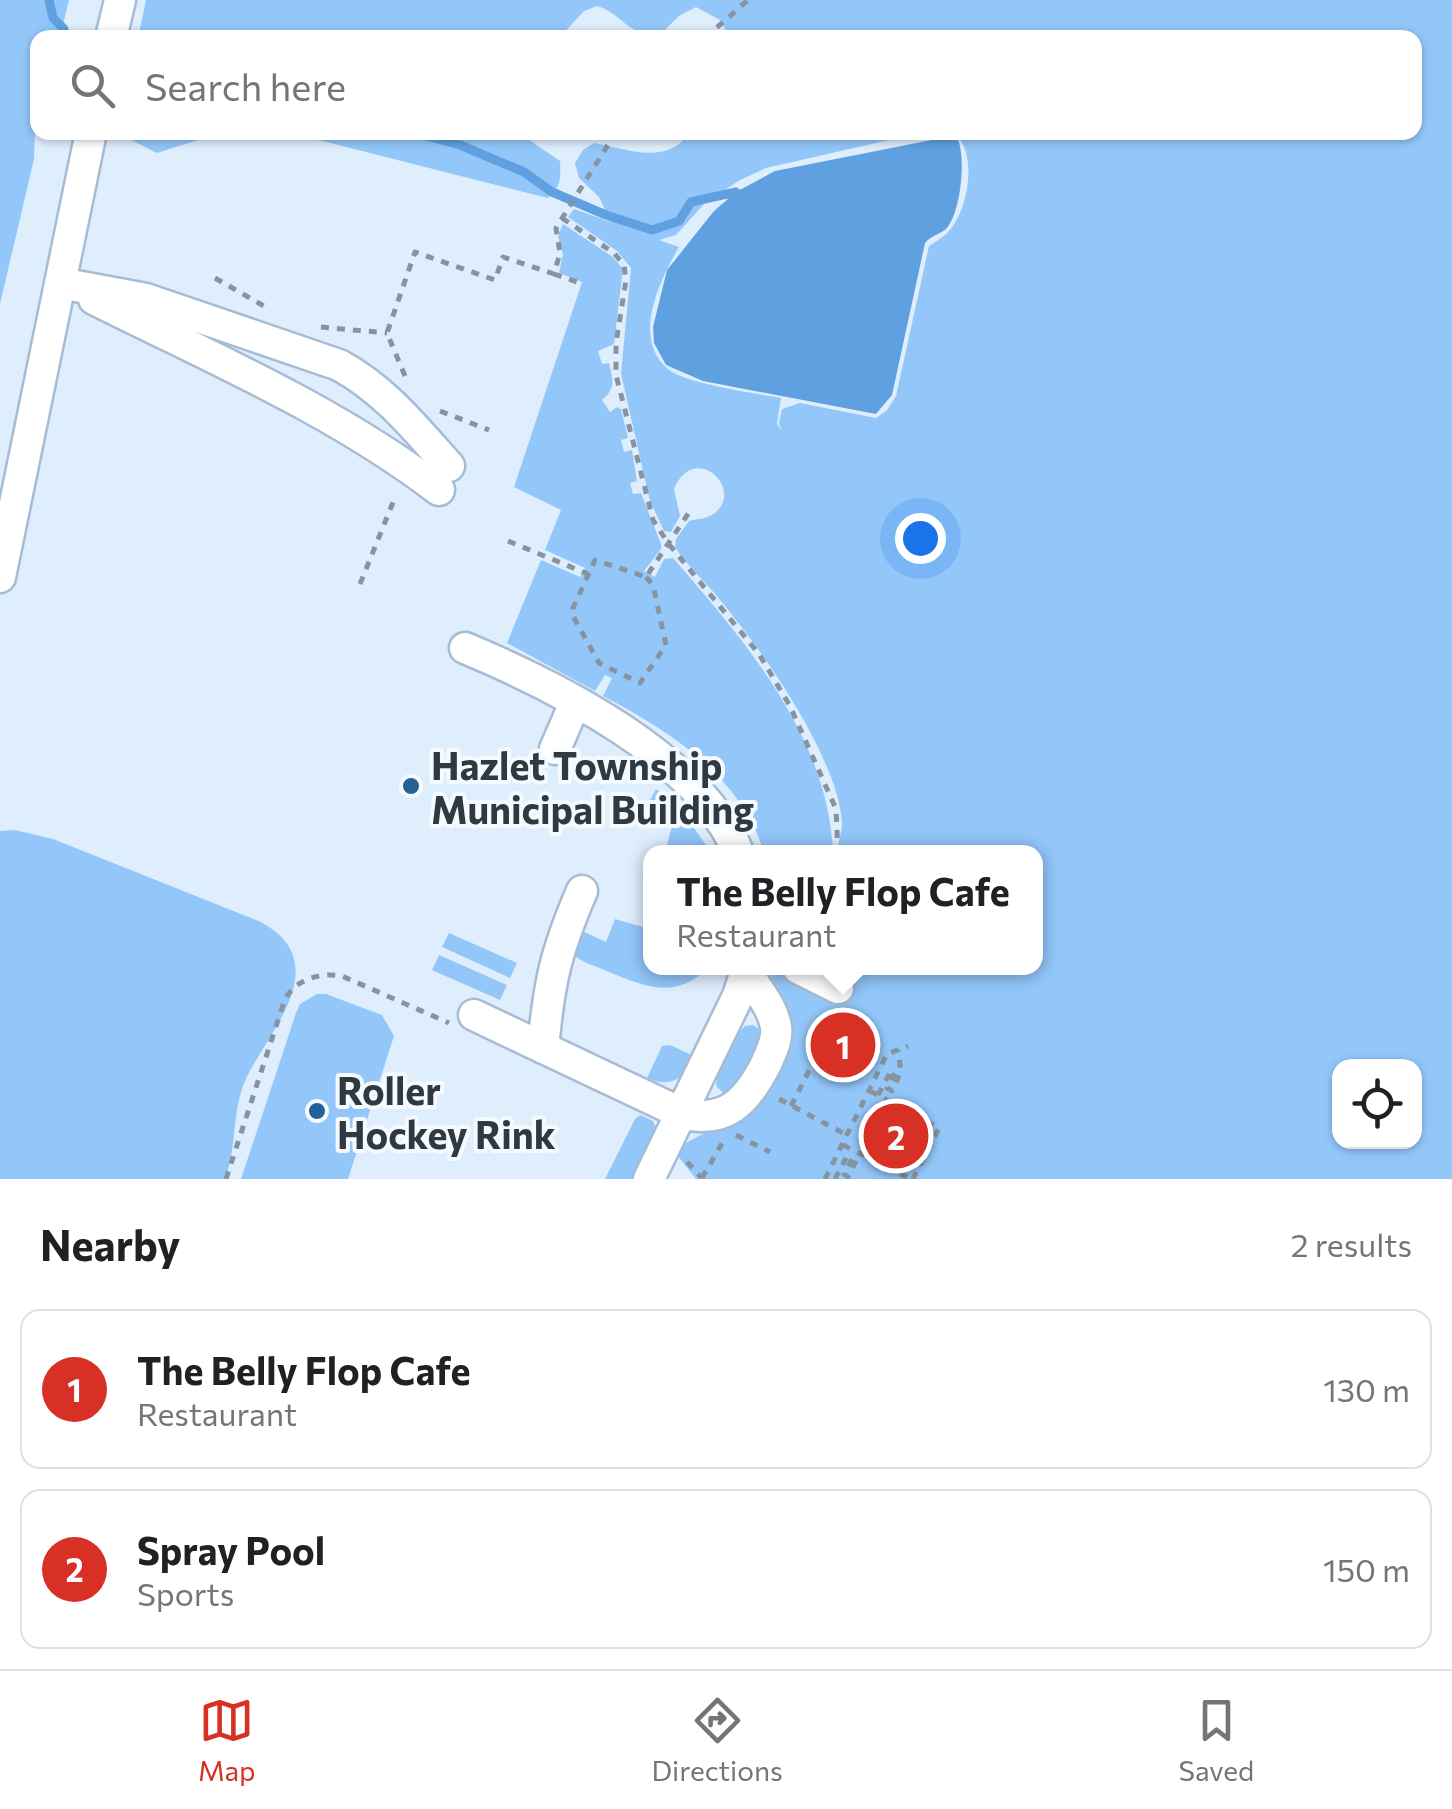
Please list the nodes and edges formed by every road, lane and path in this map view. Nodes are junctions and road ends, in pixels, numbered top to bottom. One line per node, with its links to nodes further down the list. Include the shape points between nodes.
1 (120, 0): 3 (street)
2 (748, 0): 4 (path)
3 (113, 30)
4 (713, 30)
5 (89, 140): 10 (street)
6 (611, 140): 7 (path)
7 (563, 216): 8 (path, via 555,231 560,252); 22 (path, via 614,253 626,272 616,375 644,496)
8 (554, 274): 11 (path); 14 (path, via 502,257 495,280 415,252)
9 (215, 278): 12 (path)
10 (60, 282): 10 (street, via 328,415 444,478 395,405 360,376 146,298); 19 (street)
11 (580, 282)
12 (282, 316)
13 (316, 327): 14 (path)
14 (387, 332): 15 (path)
15 (409, 385)
16 (433, 408): 17 (path)
17 (490, 430)
18 (403, 478): 26 (path)
19 (9, 482): 24 (street)
20 (692, 508): 22 (path)
21 (508, 541): 23 (path)
22 (668, 543): 25 (path); 31 (path, via 759,654 790,706 836,808)
23 (588, 574): 25 (path, via 598,560); 25 (path, via 573,616 598,663 640,683 666,645)
24 (0, 577)
25 (646, 577)
26 (360, 584)
27 (465, 648): 28 (street)
28 (576, 703): 29 (street); 30 (street, via 702,792)
29 (555, 749)
30 (734, 845)
31 (838, 845)
32 (582, 891): 39 (street, via 548,987)
33 (744, 975): 46 (street)
34 (749, 975): 42 (street, via 777,1030)
35 (812, 975): 36 (street)
36 (838, 988)
37 (462, 1019): 39 (street); 54 (path, via 342,976 298,983 284,1002)
38 (908, 1046): 41 (path)
39 (543, 1048): 46 (street)
40 (818, 1048): 45 (path)
41 (898, 1050): 43 (path, via 887,1054); 44 (path, via 901,1072 892,1091 891,1070)
42 (754, 1086): 45 (path); 46 (street, via 725,1112)
43 (870, 1091): 44 (path); 49 (path)
44 (878, 1096): 57 (path, via 939,1128)
45 (791, 1106): 49 (path)
46 (681, 1113): 55 (street)
47 (734, 1124): 48 (path)
48 (730, 1131): 51 (path); 56 (path)
49 (847, 1136): 50 (path)
50 (843, 1145): 52 (path); 53 (path)
51 (770, 1152)
52 (860, 1153): 53 (path, via 848,1177 847,1156); 57 (path)
53 (829, 1178)
54 (226, 1179)
55 (648, 1179)
56 (702, 1179)
57 (912, 1179)

